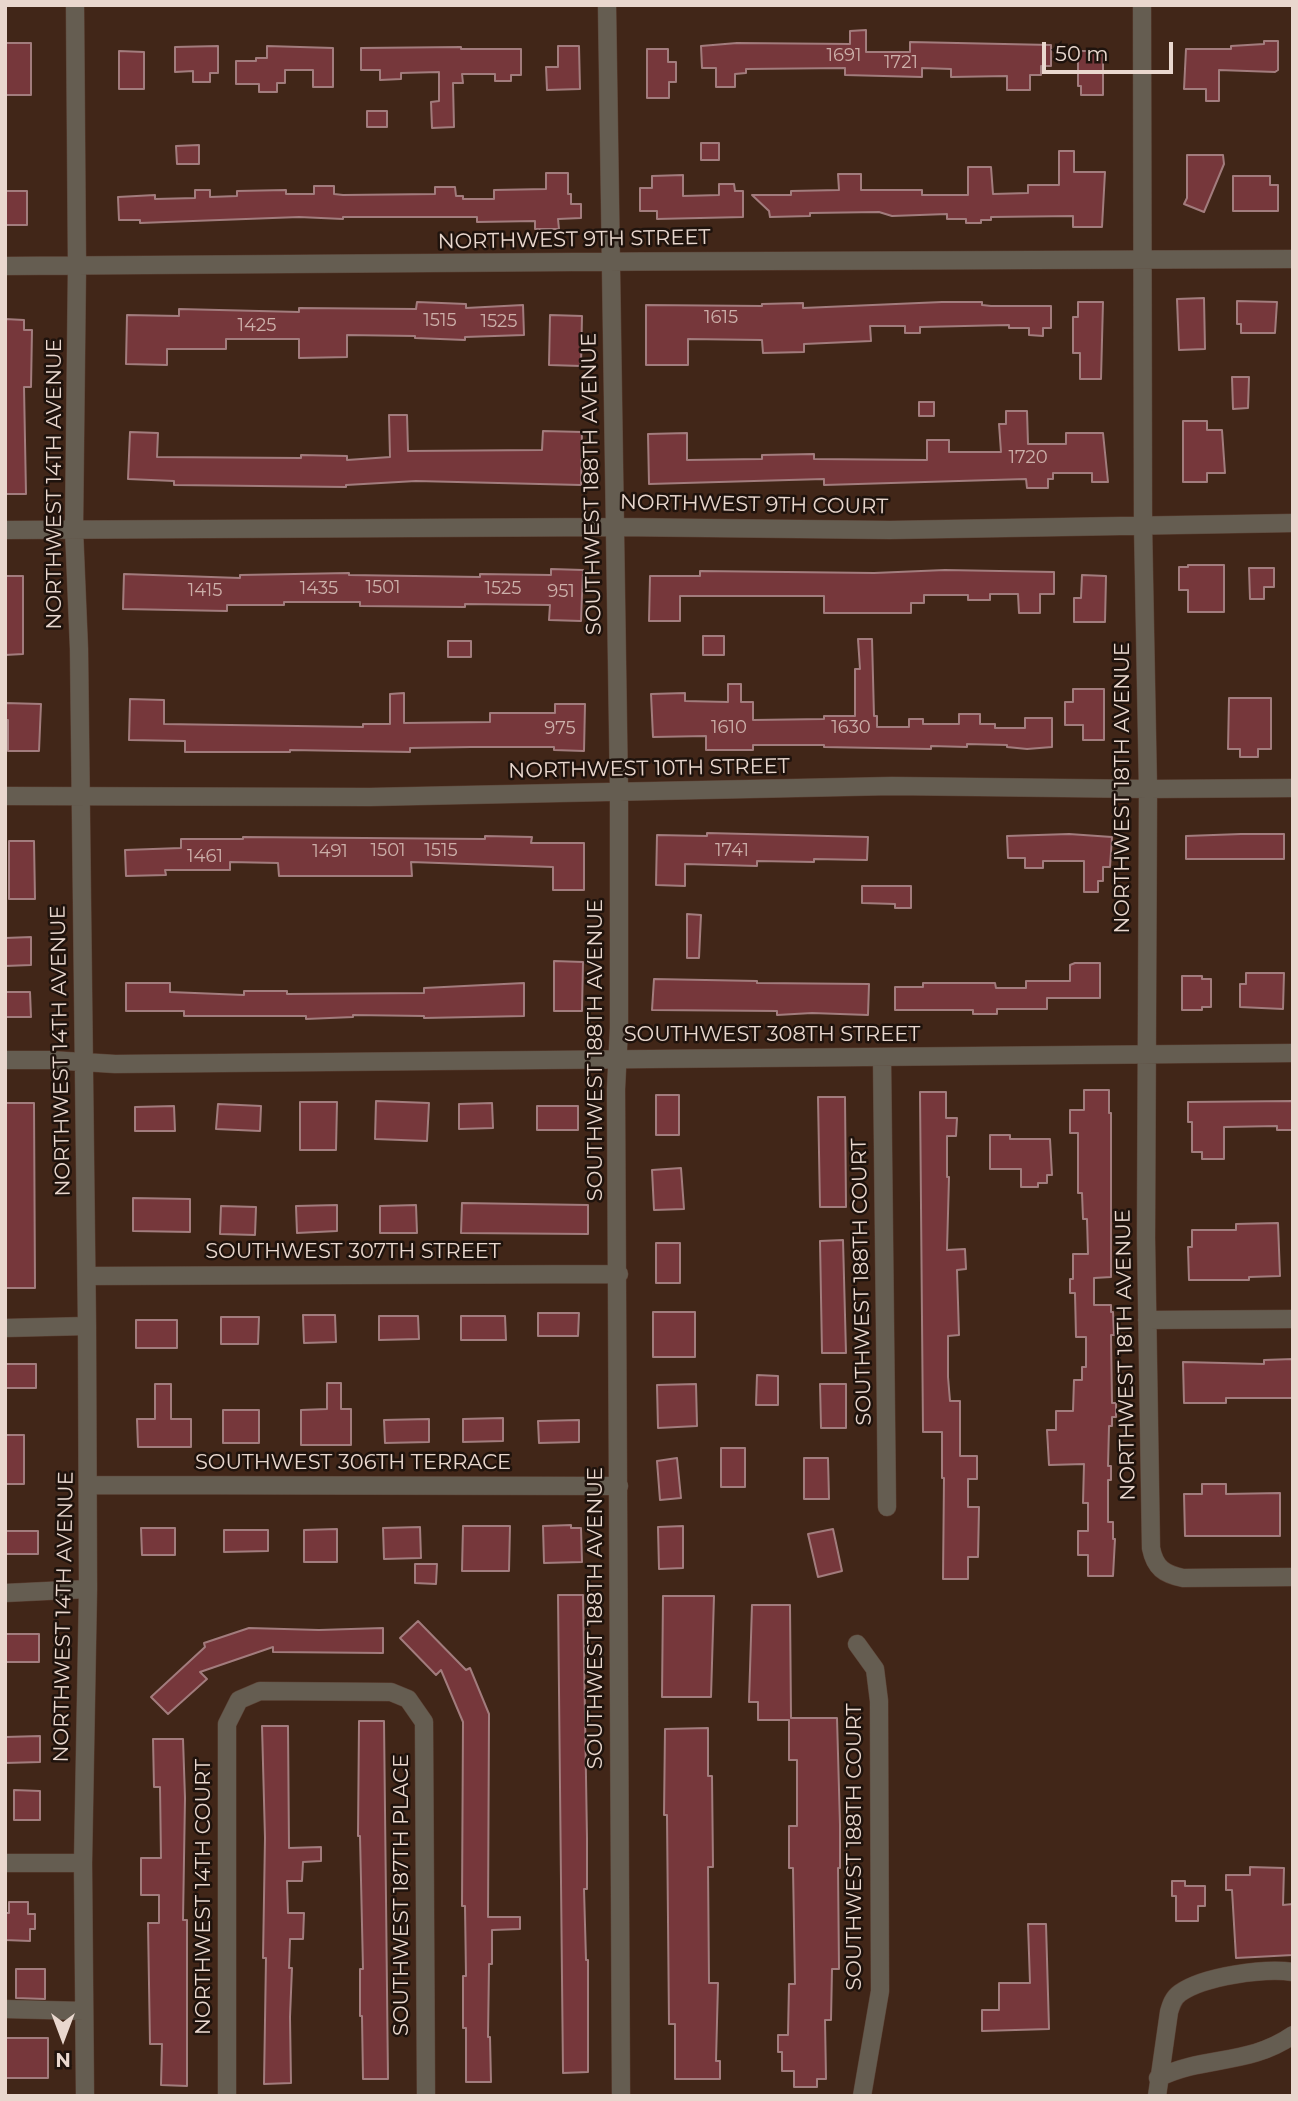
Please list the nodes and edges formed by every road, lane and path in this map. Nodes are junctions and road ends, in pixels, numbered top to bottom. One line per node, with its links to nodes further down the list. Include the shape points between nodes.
1 (75, 5): 8 (street, NORTHWEST 14TH AVENUE)
2 (607, 5): 6 (street, SOUTHWEST 188TH AVENUE)
3 (1142, 5): 4 (street, NORTHWEST 18TH AVENUE)
4 (1143, 259): 5 (street, NORTHWEST 9TH STREET); 6 (street, NORTHWEST 9TH STREET); 10 (street, NORTHWEST 18TH AVENUE)
5 (1293, 259)
6 (611, 263): 8 (street, NORTHWEST 9TH STREET); 11 (street, SOUTHWEST 188TH AVENUE)
7 (5, 266): 8 (street, NORTHWEST 9TH STREET)
8 (77, 266): 12 (street, NORTHWEST 14TH AVENUE)
9 (1293, 523): 10 (street, NORTHWEST 9TH COURT)
10 (1143, 524): 11 (street, NORTHWEST 9TH COURT, via 890,530); 15 (street, NORTHWEST 18TH AVENUE)
11 (616, 527): 12 (street, NORTHWEST 9TH COURT); 16 (street, SOUTHWEST 188TH AVENUE)
12 (74, 529): 13 (street, NORTHWEST 9TH COURT); 17 (street, NORTHWEST 14TH AVENUE)
13 (5, 530)
14 (1293, 788): 15 (street, NORTHWEST 10TH STREET)
15 (1148, 789): 16 (street, NORTHWEST 10TH STREET, via 892,786); 20 (street, NORTHWEST 18TH AVENUE)
16 (619, 793): 17 (street, NORTHWEST 10TH STREET); 22 (street, SOUTHWEST 188TH AVENUE)
17 (80, 795): 18 (street, NORTHWEST 10TH STREET); 24 (street, NORTHWEST 14TH AVENUE)
18 (5, 796)
19 (1293, 1053): 20 (street, SOUTHWEST 308TH STREET)
20 (1147, 1054): 21 (street, SOUTHWEST 308TH STREET); 28 (street, NORTHWEST 18TH AVENUE)
21 (881, 1057): 22 (street, SOUTHWEST 308TH STREET); 33 (street, SOUTHWEST 188TH COURT)
22 (617, 1059): 24 (street, SOUTHWEST 308TH STREET); 25 (street, SOUTHWEST 188TH AVENUE)
23 (5, 1060): 24 (street, SOUTHWEST 308TH STREET)
24 (83, 1061): 26 (street, NORTHWEST 14TH AVENUE)
25 (619, 1274): 26 (street, SOUTHWEST 307TH STREET); 32 (street, SOUTHWEST 188TH AVENUE)
26 (87, 1276): 29 (street, NORTHWEST 14TH AVENUE)
27 (1293, 1319): 28 (street)
28 (1147, 1321): 34 (street, NORTHWEST 18TH AVENUE, via 1153,1559 1168,1575 1183,1578)
29 (87, 1326): 30 (street); 31 (street, NORTHWEST 14TH AVENUE)
30 (5, 1328)
31 (88, 1485): 32 (street, SOUTHWEST 306TH TERRACE); 35 (street, NORTHWEST 14TH AVENUE)
32 (619, 1486): 49 (street, SOUTHWEST 188TH AVENUE)
33 (887, 1507)
34 (1293, 1577)
35 (88, 1589): 36 (street); 40 (street, NORTHWEST 14TH AVENUE)
36 (5, 1592)
37 (858, 1644): 50 (street, SOUTHWEST 188TH COURT, via 875,1669 879,1701 880,1991)
38 (408, 1699): 47 (street, NORTHWEST 14TH COURT, via 391,1692 260,1690 239,1700 227,1724); 48 (street, SOUTHWEST 187TH PLACE, via 424,1722)
39 (5, 1863): 40 (street)
40 (83, 1863): 43 (street, NORTHWEST 14TH AVENUE)
41 (1293, 1972): 45 (street, via 1224,1976 1180,1993 1168,2012)
42 (5, 2010): 43 (street)
43 (85, 2011): 46 (street, NORTHWEST 14TH AVENUE)
44 (1293, 2035): 45 (street, via 1263,2052 1176,2070)
45 (1157, 2087)
46 (85, 2096)
47 (227, 2096)
48 (426, 2096)
49 (621, 2096)
50 (862, 2096)

